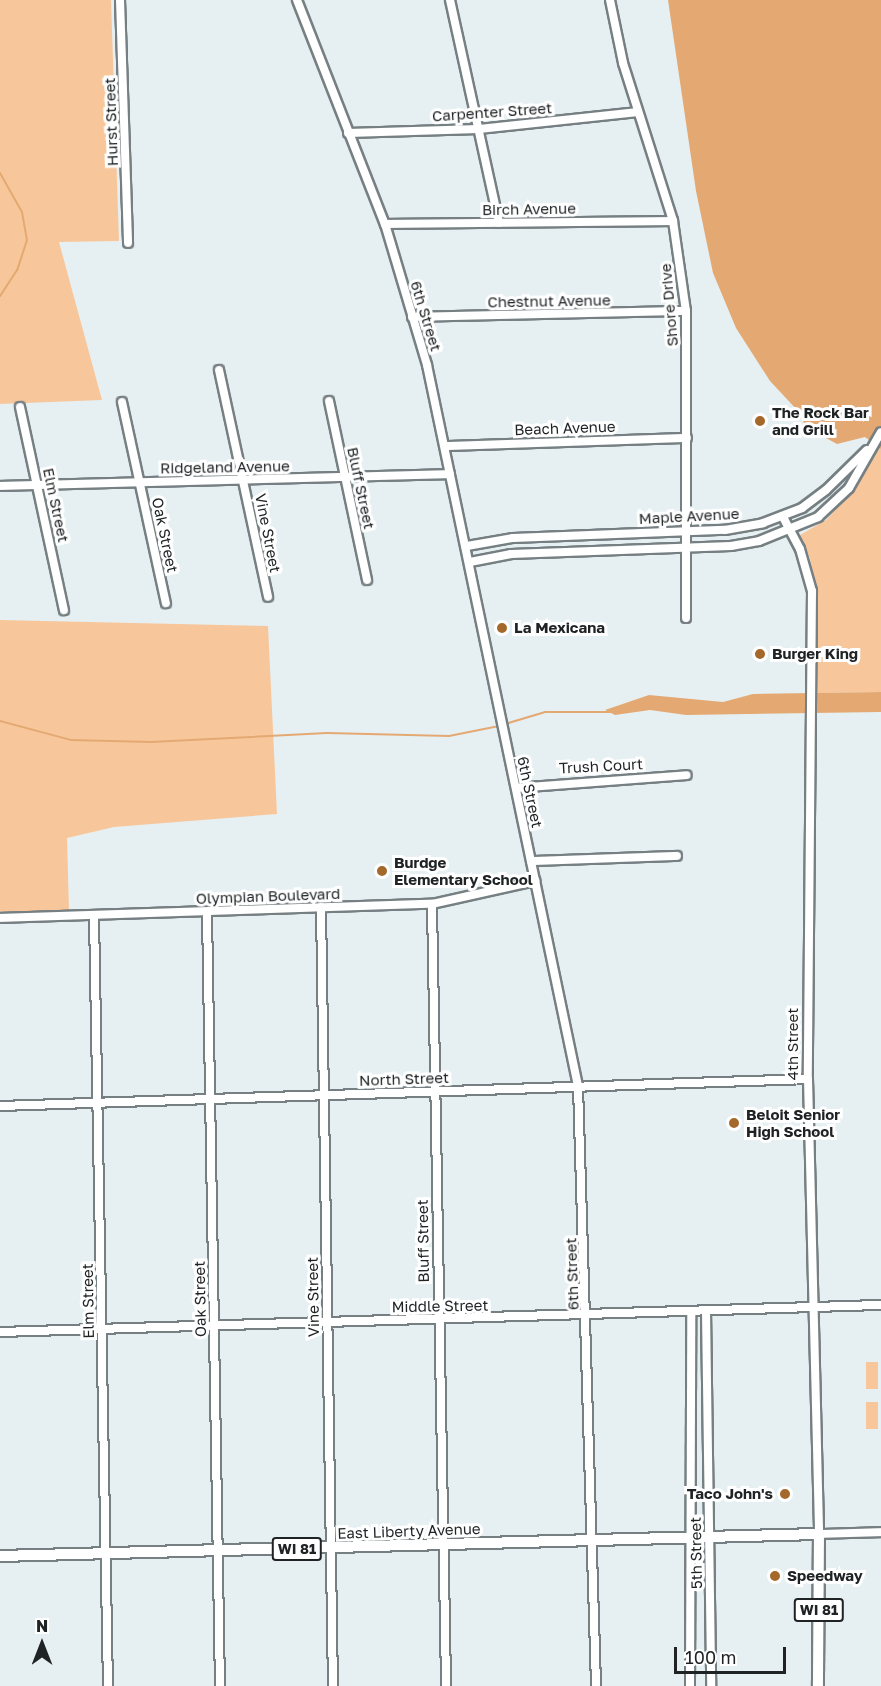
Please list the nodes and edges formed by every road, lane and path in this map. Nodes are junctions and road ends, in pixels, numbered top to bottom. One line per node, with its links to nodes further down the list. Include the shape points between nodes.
1 (120, 0): 11 (street, Hurst Street)
2 (297, 0): 7 (street, 6th Street)
3 (450, 0): 6 (street)
4 (610, 0): 5 (street, Shore Drive)
5 (638, 112): 6 (street, Carpenter Street); 8 (street, Shore Drive)
6 (479, 129): 7 (street, Carpenter Street); 9 (street)
7 (348, 133): 10 (street, 6th Street)
8 (673, 221): 9 (street, Birch Avenue); 12 (street, Shore Drive)
9 (499, 223): 10 (street, Birch Avenue)
10 (384, 224): 13 (street, 6th Street)
11 (128, 243)
12 (686, 311): 13 (street, Chestnut Avenue); 19 (street, Shore Drive)
13 (412, 317): 21 (street, 6th Street)
14 (219, 370): 24 (street, Vine Street)
15 (329, 401): 23 (street, Bluff Street)
16 (122, 402): 25 (street, Oak Street)
17 (20, 406): 26 (street, Elm Street)
18 (881, 432): 20 (street)
19 (687, 438): 21 (street, Beach Avenue); 30 (street, Shore Drive)
20 (872, 445): 28 (street, Maple Avenue, via 826,490); 29 (street, Maple Avenue, via 849,488 818,517)
21 (445, 446): 22 (street, 6th Street)
22 (450, 474): 23 (street, Ridgeland Avenue); 31 (street, 6th Street)
23 (345, 478): 24 (street, Ridgeland Avenue); 34 (street, Bluff Street)
24 (244, 480): 25 (street, Ridgeland Avenue); 35 (street, Vine Street)
25 (141, 483): 26 (street, Ridgeland Avenue); 36 (street, Oak Street)
26 (38, 485): 27 (street, Ridgeland Avenue); 37 (street, Elm Street)
27 (0, 486)
28 (783, 517): 29 (street, 4th Street); 30 (street, Maple Avenue, via 739,528)
29 (789, 530): 32 (street, Maple Avenue, via 749,543); 49 (street, 4th Street, via 800,549 812,591)
30 (686, 531): 31 (street, Maple Avenue, via 534,536); 32 (street, Shore Drive)
31 (467, 546): 33 (street, 6th Street)
32 (687, 547): 33 (street, Maple Avenue, via 529,553); 38 (street, Shore Drive)
33 (470, 562): 40 (street, 6th Street)
34 (367, 580)
35 (268, 597)
36 (166, 603)
37 (64, 610)
38 (686, 618)
39 (687, 775): 40 (street, Trush Court, via 554,782)
40 (516, 788): 42 (street, 6th Street)
41 (677, 856): 42 (street)
42 (531, 861): 43 (street, 6th Street)
43 (535, 881): 44 (street, Olympian Boulevard); 50 (street, 6th Street)
44 (432, 904): 45 (street, Olympian Boulevard); 51 (street, Bluff Street)
45 (321, 907): 46 (street, Olympian Boulevard); 52 (street, Vine Street)
46 (207, 912): 47 (street, Olympian Boulevard); 53 (street, Oak Street)
47 (94, 916): 48 (street, Olympian Boulevard); 54 (street, Elm Street)
48 (0, 918)
49 (808, 1079): 50 (street, North Street); 57 (street, 4th Street)
50 (578, 1086): 51 (street, North Street); 60 (street, 6th Street)
51 (434, 1092): 52 (street, North Street); 61 (street, Bluff Street)
52 (322, 1095): 53 (street, North Street); 62 (street, Vine Street)
53 (210, 1099): 54 (street, North Street); 63 (street, Oak Street)
54 (99, 1101): 55 (street, North Street); 64 (street, Elm Street)
55 (0, 1106)
56 (881, 1305): 57 (street, Middle Street)
57 (814, 1307): 59 (street, Middle Street); 67 (street, 4th Street)
58 (691, 1311): 59 (street, Middle Street); 60 (street, Middle Street); 68 (street, 5th Street)
59 (706, 1311): 69 (street, 5th Street)
60 (586, 1316): 61 (street, Middle Street); 70 (street, 6th Street)
61 (438, 1319): 62 (street, Middle Street); 71 (street, Bluff Street)
62 (327, 1323): 63 (street, Middle Street); 72 (street, Vine Street)
63 (214, 1326): 64 (street, Middle Street); 73 (street, Oak Street)
64 (102, 1329): 65 (street, Middle Street); 74 (street, Elm Street)
65 (0, 1332)
66 (881, 1532): 67 (street)
67 (819, 1534): 69 (main road, East Liberty Avenue / WI 81); 83 (main road, 4th Street / WI 81)
68 (692, 1537): 69 (main road, East Liberty Avenue / WI 81); 70 (main road, East Liberty Avenue / WI 81); 81 (street, 5th Street)
69 (710, 1537): 82 (street, 5th Street)
70 (593, 1540): 71 (main road, East Liberty Avenue / WI 81); 80 (street, 6th Street)
71 (442, 1546): 72 (main road, East Liberty Avenue / WI 81); 79 (street, Bluff Street)
72 (330, 1549): 73 (main road, East Liberty Avenue / WI 81); 78 (street, Vine Street)
73 (217, 1551): 74 (main road, East Liberty Avenue / WI 81); 77 (street, Oak Street)
74 (106, 1553): 75 (main road, East Liberty Avenue / WI 81); 76 (street, Elm Street)
75 (0, 1556)
76 (108, 1686)
77 (220, 1686)
78 (333, 1686)
79 (446, 1686)
80 (596, 1686)
81 (690, 1686)
82 (711, 1686)
83 (818, 1686)

